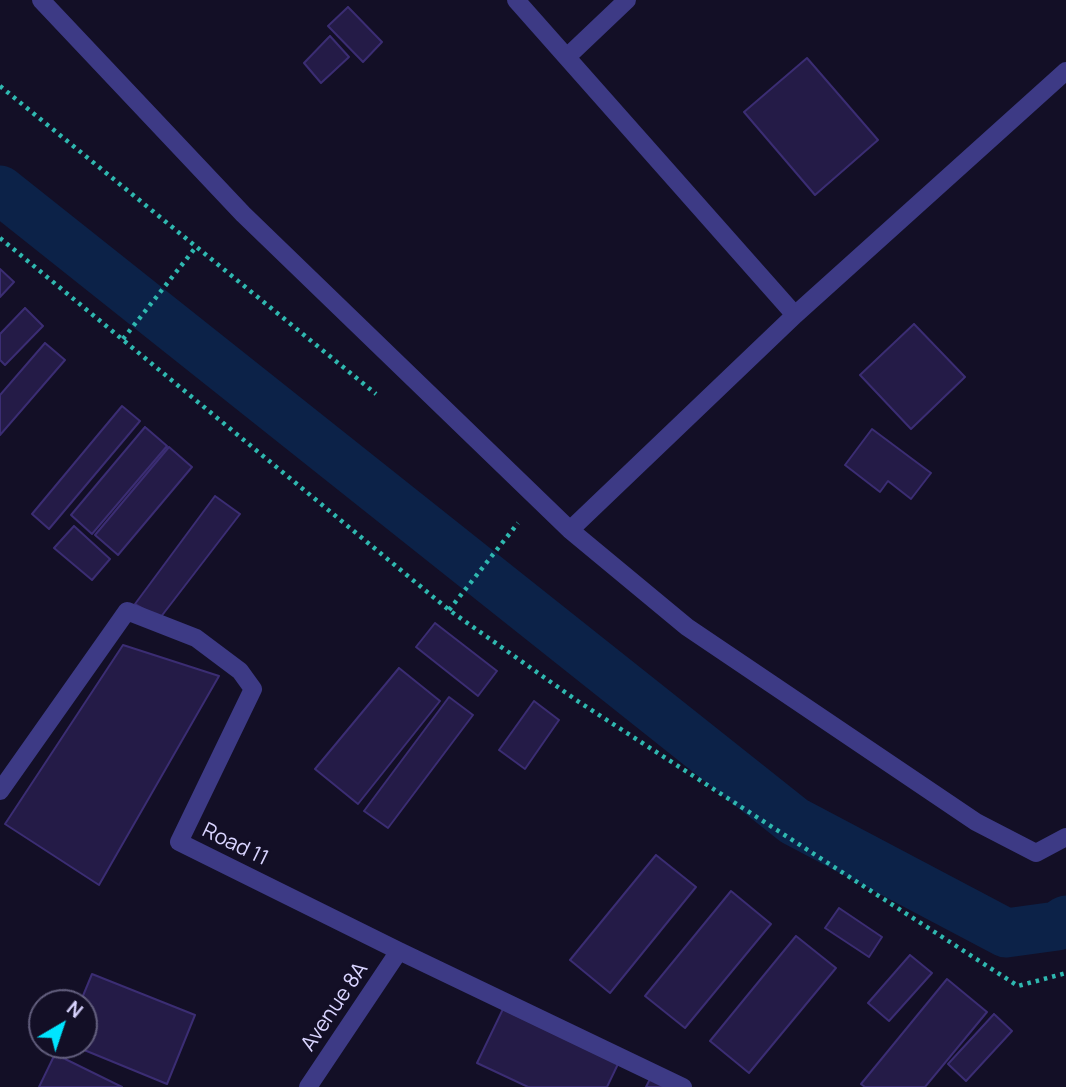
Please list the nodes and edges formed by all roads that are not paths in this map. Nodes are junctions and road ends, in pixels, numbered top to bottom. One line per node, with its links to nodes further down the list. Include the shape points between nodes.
1 (41, 0): 7 (street, via 243,214)
2 (516, 0): 4 (street)
3 (627, 0): 4 (street)
4 (566, 57): 6 (street)
5 (1066, 71): 6 (street)
6 (794, 315): 7 (street)
7 (570, 530): 9 (street, via 687,627 976,822 1036,853)
8 (0, 791): 10 (street, Road 11, via 127,611 196,638 240,671 253,689 179,842)
9 (1066, 837)
10 (399, 951): 11 (street, Avenue 8A); 12 (street, Road 11)
11 (308, 1087)
12 (683, 1087)

